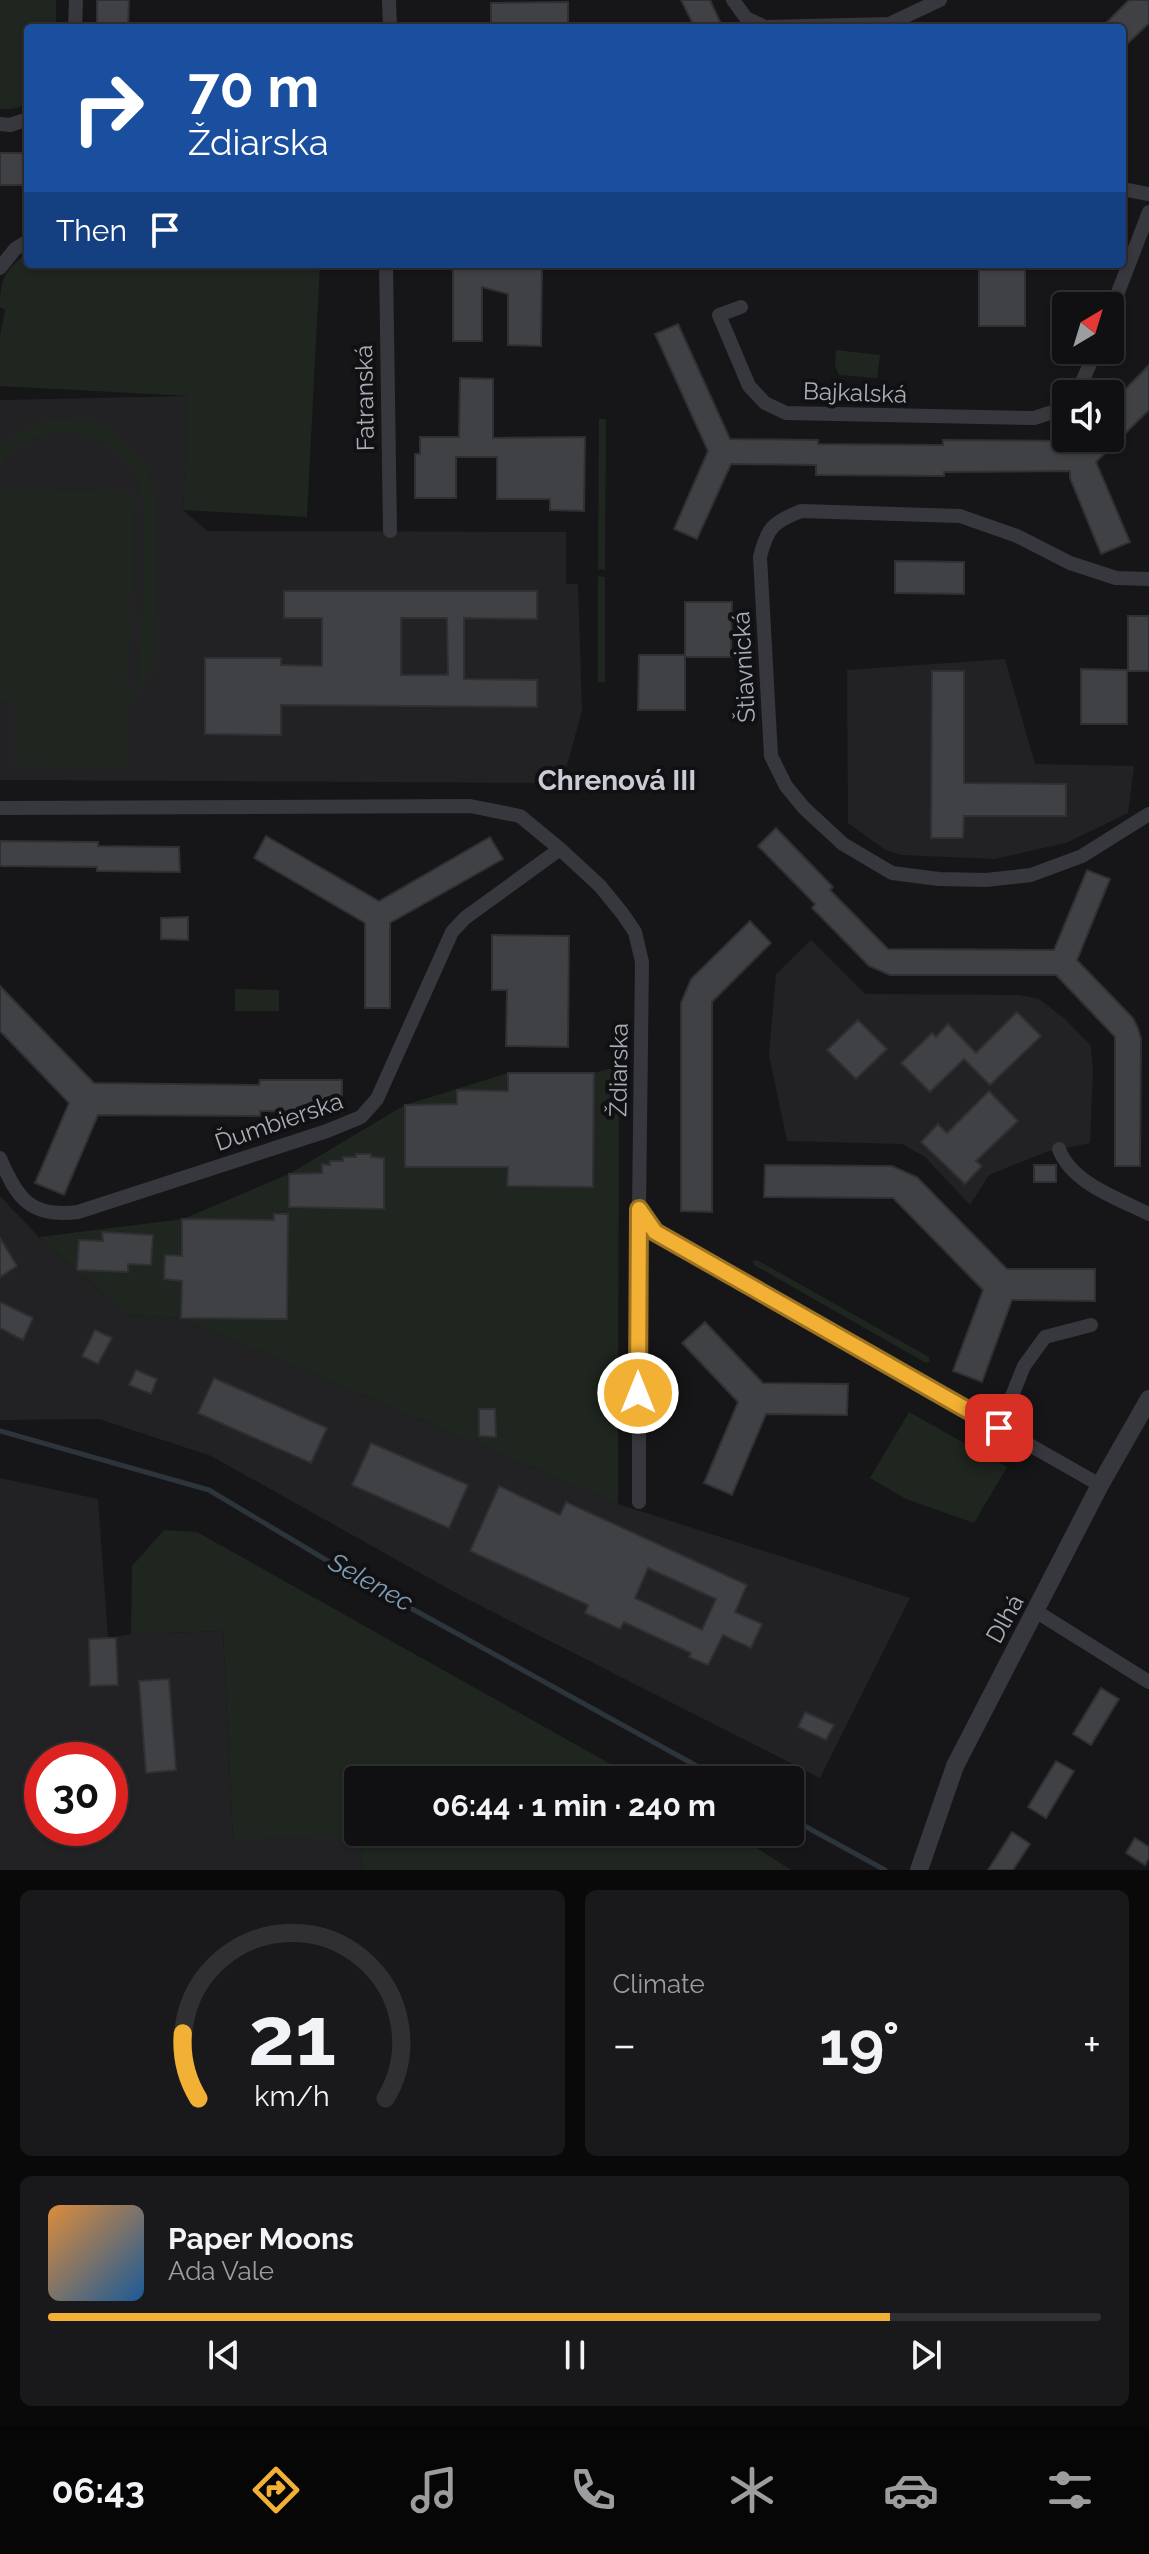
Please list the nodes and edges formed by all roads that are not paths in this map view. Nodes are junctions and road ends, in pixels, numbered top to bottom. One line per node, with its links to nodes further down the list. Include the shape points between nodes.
1 (76, 0): 5 (street)
2 (389, 0): 6 (street)
3 (733, 0): 7 (street, via 746,18)
4 (940, 0): 8 (street)
5 (75, 24)
6 (390, 24)
7 (759, 24)
8 (889, 24)
9 (24, 120): 10 (street)
10 (0, 124)
11 (1126, 190): 12 (street)
12 (1149, 194)
13 (1149, 212): 17 (street)
14 (24, 243): 15 (street)
15 (0, 268)
16 (386, 268): 20 (street, Fatranská)
17 (1118, 292)
18 (741, 307): 19 (street, Bajkalská, via 719,315 749,386 765,403 786,413 1034,418)
19 (1052, 412)
20 (390, 531)
21 (1149, 579): 23 (street, Štiavnická, via 1116,578 1070,563 1017,536 960,516 801,511 778,520 765,536 760,557 771,756 786,786 843,844 892,873 986,880 1031,875 1082,856)
22 (0, 808): 24 (street, via 470,806 520,816)
23 (1149, 814)
24 (560, 849): 26 (street, Ďumbierska, via 452,932 377,1099 361,1117 55,1215 30,1206 12,1186); 27 (street, Ždiarska, via 600,886 635,932 642,962)
25 (1059, 1149): 28 (street, via 1063,1159 1102,1192)
26 (0, 1158)
27 (639, 1209): 32 (street, via 655,1232); 34 (street, Ždiarska)
28 (1149, 1214)
29 (1091, 1325): 32 (street, via 1045,1337 1024,1366)
30 (1149, 1399): 31 (street, Dlhá)
31 (1143, 1422): 33 (street, Dlhá)
32 (999, 1428): 33 (street)
33 (1100, 1485): 35 (street, Dlhá)
34 (639, 1502)
35 (1037, 1612): 36 (street); 37 (street, Dlhá, via 955,1766)
36 (1149, 1682)
37 (919, 1870)

